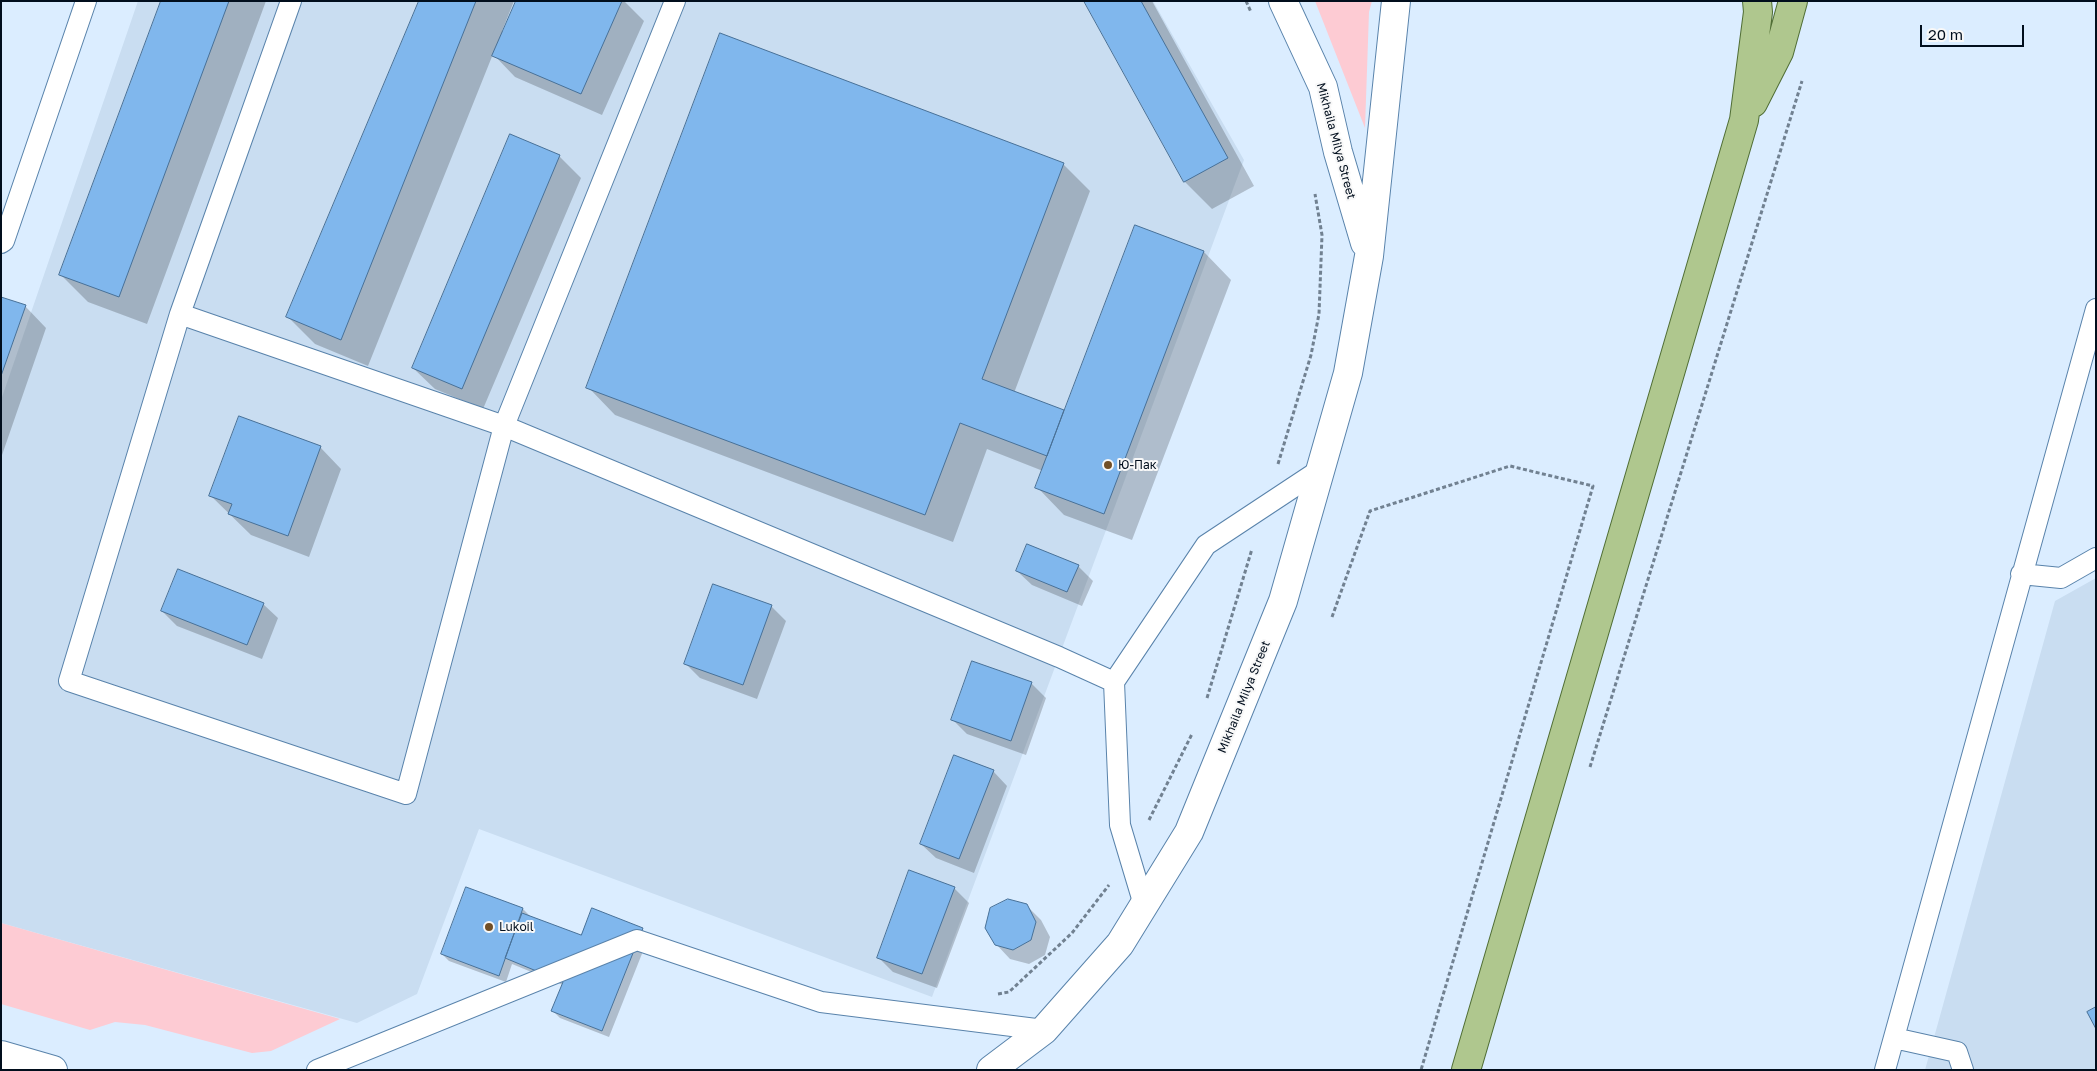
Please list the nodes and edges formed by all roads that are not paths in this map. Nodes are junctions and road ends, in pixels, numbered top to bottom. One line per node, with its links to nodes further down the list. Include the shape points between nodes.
1 (86, 1): 11 (lane)
2 (291, 1): 14 (lane)
3 (675, 1): 15 (lane)
4 (1283, 1): 12 (main road, Mikhaila Milya Street, via 1323,88)
5 (1396, 1): 12 (main road, Mikhaila Milya Street)
6 (1757, 1): 10 (main road)
7 (1793, 1): 9 (main road)
8 (1800, 1): 9 (lane)
9 (1779, 52): 10 (main road)
10 (1744, 120): 27 (main road)
11 (1, 243)
12 (1369, 256): 16 (main road, Mikhaila Milya Street, via 1348,373)
13 (2096, 309): 18 (lane)
14 (180, 314): 15 (lane); 15 (lane, via 69,681 406,794)
15 (504, 426): 19 (lane)
16 (1321, 469): 19 (lane, via 1206,545); 20 (main road, Mikhaila Milya Street, via 1280,610 1189,832)
17 (2096, 558): 18 (lane, via 2060,578)
18 (2021, 574): 22 (lane)
19 (1114, 682): 20 (lane, via 1120,825)
20 (1144, 905): 21 (main road, Mikhaila Milya Street, via 1120,944)
21 (1044, 1030): 25 (lane, via 821,1002 636,940); 26 (main road, Mikhaila Milya Street)
22 (1894, 1038): 28 (lane); 29 (lane, via 1957,1052)
23 (1, 1055): 24 (main road)
24 (53, 1070)
25 (317, 1070)
26 (991, 1070)
27 (1466, 1070)
28 (1885, 1070)
29 (1963, 1070)

